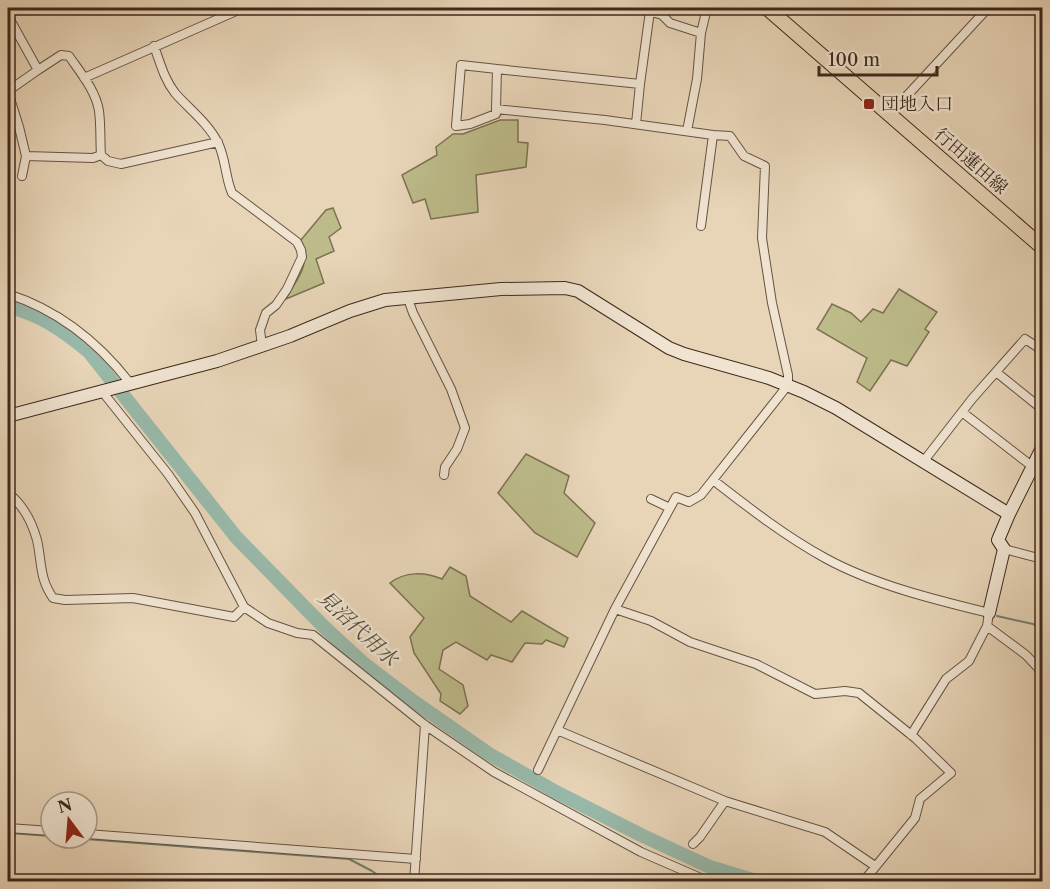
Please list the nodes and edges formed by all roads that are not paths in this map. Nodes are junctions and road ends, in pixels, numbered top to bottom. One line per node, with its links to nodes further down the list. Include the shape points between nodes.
1 (243, 8): 9 (street)
2 (640, 8): 6 (street)
3 (707, 8): 8 (street)
4 (767, 8): 16 (main road, 行田蓮田線)
5 (988, 8): 16 (street)
6 (650, 11): 8 (street, via 670,23); 13 (street)
7 (8, 16): 11 (street)
8 (701, 33): 18 (street)
9 (154, 46): 12 (street); 20 (street, via 165,77)
10 (497, 69): 13 (street); 15 (street); 15 (street, via 461,65 456,126 496,114)
11 (38, 70): 12 (street, via 61,55 69,56); 14 (street)
12 (84, 78): 21 (street, via 99,111)
13 (640, 84): 17 (street)
14 (8, 92): 22 (street)
15 (496, 109): 17 (street)
16 (890, 114): 25 (main road, 行田蓮田線)
17 (636, 124): 18 (street)
18 (687, 131): 19 (street)
19 (713, 135): 24 (street); 32 (street, via 730,136 744,156 765,166 762,238)
20 (218, 142): 21 (street, via 121,164); 28 (street, via 232,193 297,242 301,250 302,257 287,289 266,313)
21 (101, 155): 22 (street)
22 (26, 156): 23 (street)
23 (22, 176)
24 (701, 226)
25 (1042, 247)
26 (8, 294): 31 (street, via 60,317 96,344)
27 (407, 296): 28 (street, via 359,308); 32 (street, via 565,288 578,291 669,348); 40 (street, via 465,428)
28 (262, 346): 31 (street, via 217,362)
29 (1042, 350): 30 (street, via 1025,339)
30 (996, 372): 34 (street); 35 (street)
31 (129, 383): 33 (street)
32 (788, 384): 38 (street, via 836,408); 41 (street)
33 (103, 390): 36 (street); 48 (street, via 195,513)
34 (1042, 408)
35 (962, 412): 38 (street); 39 (street)
36 (8, 416)
37 (1042, 448): 39 (street)
38 (923, 462): 45 (street)
39 (1033, 467): 45 (street)
40 (444, 475)
41 (713, 480): 44 (street, via 701,495 689,502 676,497); 50 (street, via 768,523 825,559)
42 (8, 492): 48 (street, via 26,514 37,540 41,574 53,598 133,598 234,617)
43 (651, 500): 44 (street)
44 (670, 508): 49 (street)
45 (1009, 514): 46 (street, via 998,540)
46 (1004, 549): 47 (street); 50 (street)
47 (1042, 559)
48 (244, 607): 52 (street, via 268,623 313,635)
49 (615, 609): 53 (street); 54 (street, via 651,621 690,642 756,664 815,694 845,690 859,693)
50 (988, 620): 51 (street); 54 (street, via 969,661 946,679)
51 (1042, 672)
52 (425, 725): 61 (street); 64 (street, via 494,772 641,852)
53 (557, 730): 55 (street); 56 (street)
54 (911, 735): 62 (street, via 951,773 920,799 915,818)
55 (538, 770)
56 (725, 801): 60 (street); 62 (street, via 825,832)
57 (8, 828): 58 (street)
58 (39, 830)
59 (99, 835): 61 (street)
60 (693, 844)
61 (416, 859): 63 (street)
62 (875, 866): 65 (street)
63 (414, 882)
64 (710, 882)
65 (863, 882)

